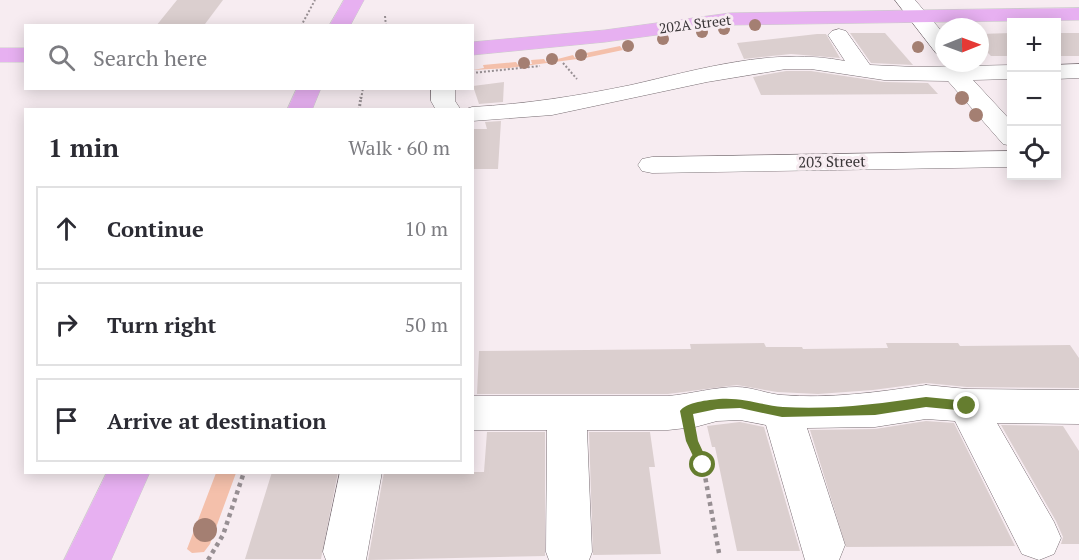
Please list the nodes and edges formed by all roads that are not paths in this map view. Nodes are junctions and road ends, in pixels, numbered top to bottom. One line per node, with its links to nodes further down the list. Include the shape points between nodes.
1 (354, 0): 7 (main road)
2 (1016, 0): 3 (main road)
3 (1079, 2): 6 (main road)
4 (912, 8): 6 (main road, 202A Street); 9 (street); 10 (main road, 202A Street, via 730,19)
5 (1079, 14): 6 (main road)
6 (982, 15)
7 (340, 24)
8 (839, 35): 14 (street)
9 (935, 38)
10 (474, 49)
11 (0, 55): 12 (main road)
12 (24, 55)
13 (935, 69): 14 (street, via 886,73)
14 (862, 70): 24 (street, via 822,62 788,62 613,98)
15 (989, 70): 18 (street)
16 (1079, 71): 19 (street)
17 (958, 72): 25 (street)
18 (1007, 72)
19 (1061, 72)
20 (308, 90): 22 (main road)
21 (444, 90): 23 (street, via 443,101)
22 (300, 108)
23 (448, 108)
24 (474, 114)
25 (1007, 133)
26 (1007, 159): 27 (street, 203 Street)
27 (652, 165)
28 (967, 406): 29 (street); 30 (street, via 926,402 875,410); 35 (street)
29 (1079, 407)
30 (782, 412): 32 (street, via 740,403 668,413); 36 (street)
31 (474, 413): 32 (street)
32 (567, 413): 38 (street)
33 (128, 474): 39 (main road)
34 (361, 474): 37 (street)
35 (1038, 538)
36 (822, 544)
37 (346, 552)
38 (569, 552)
39 (87, 560)

